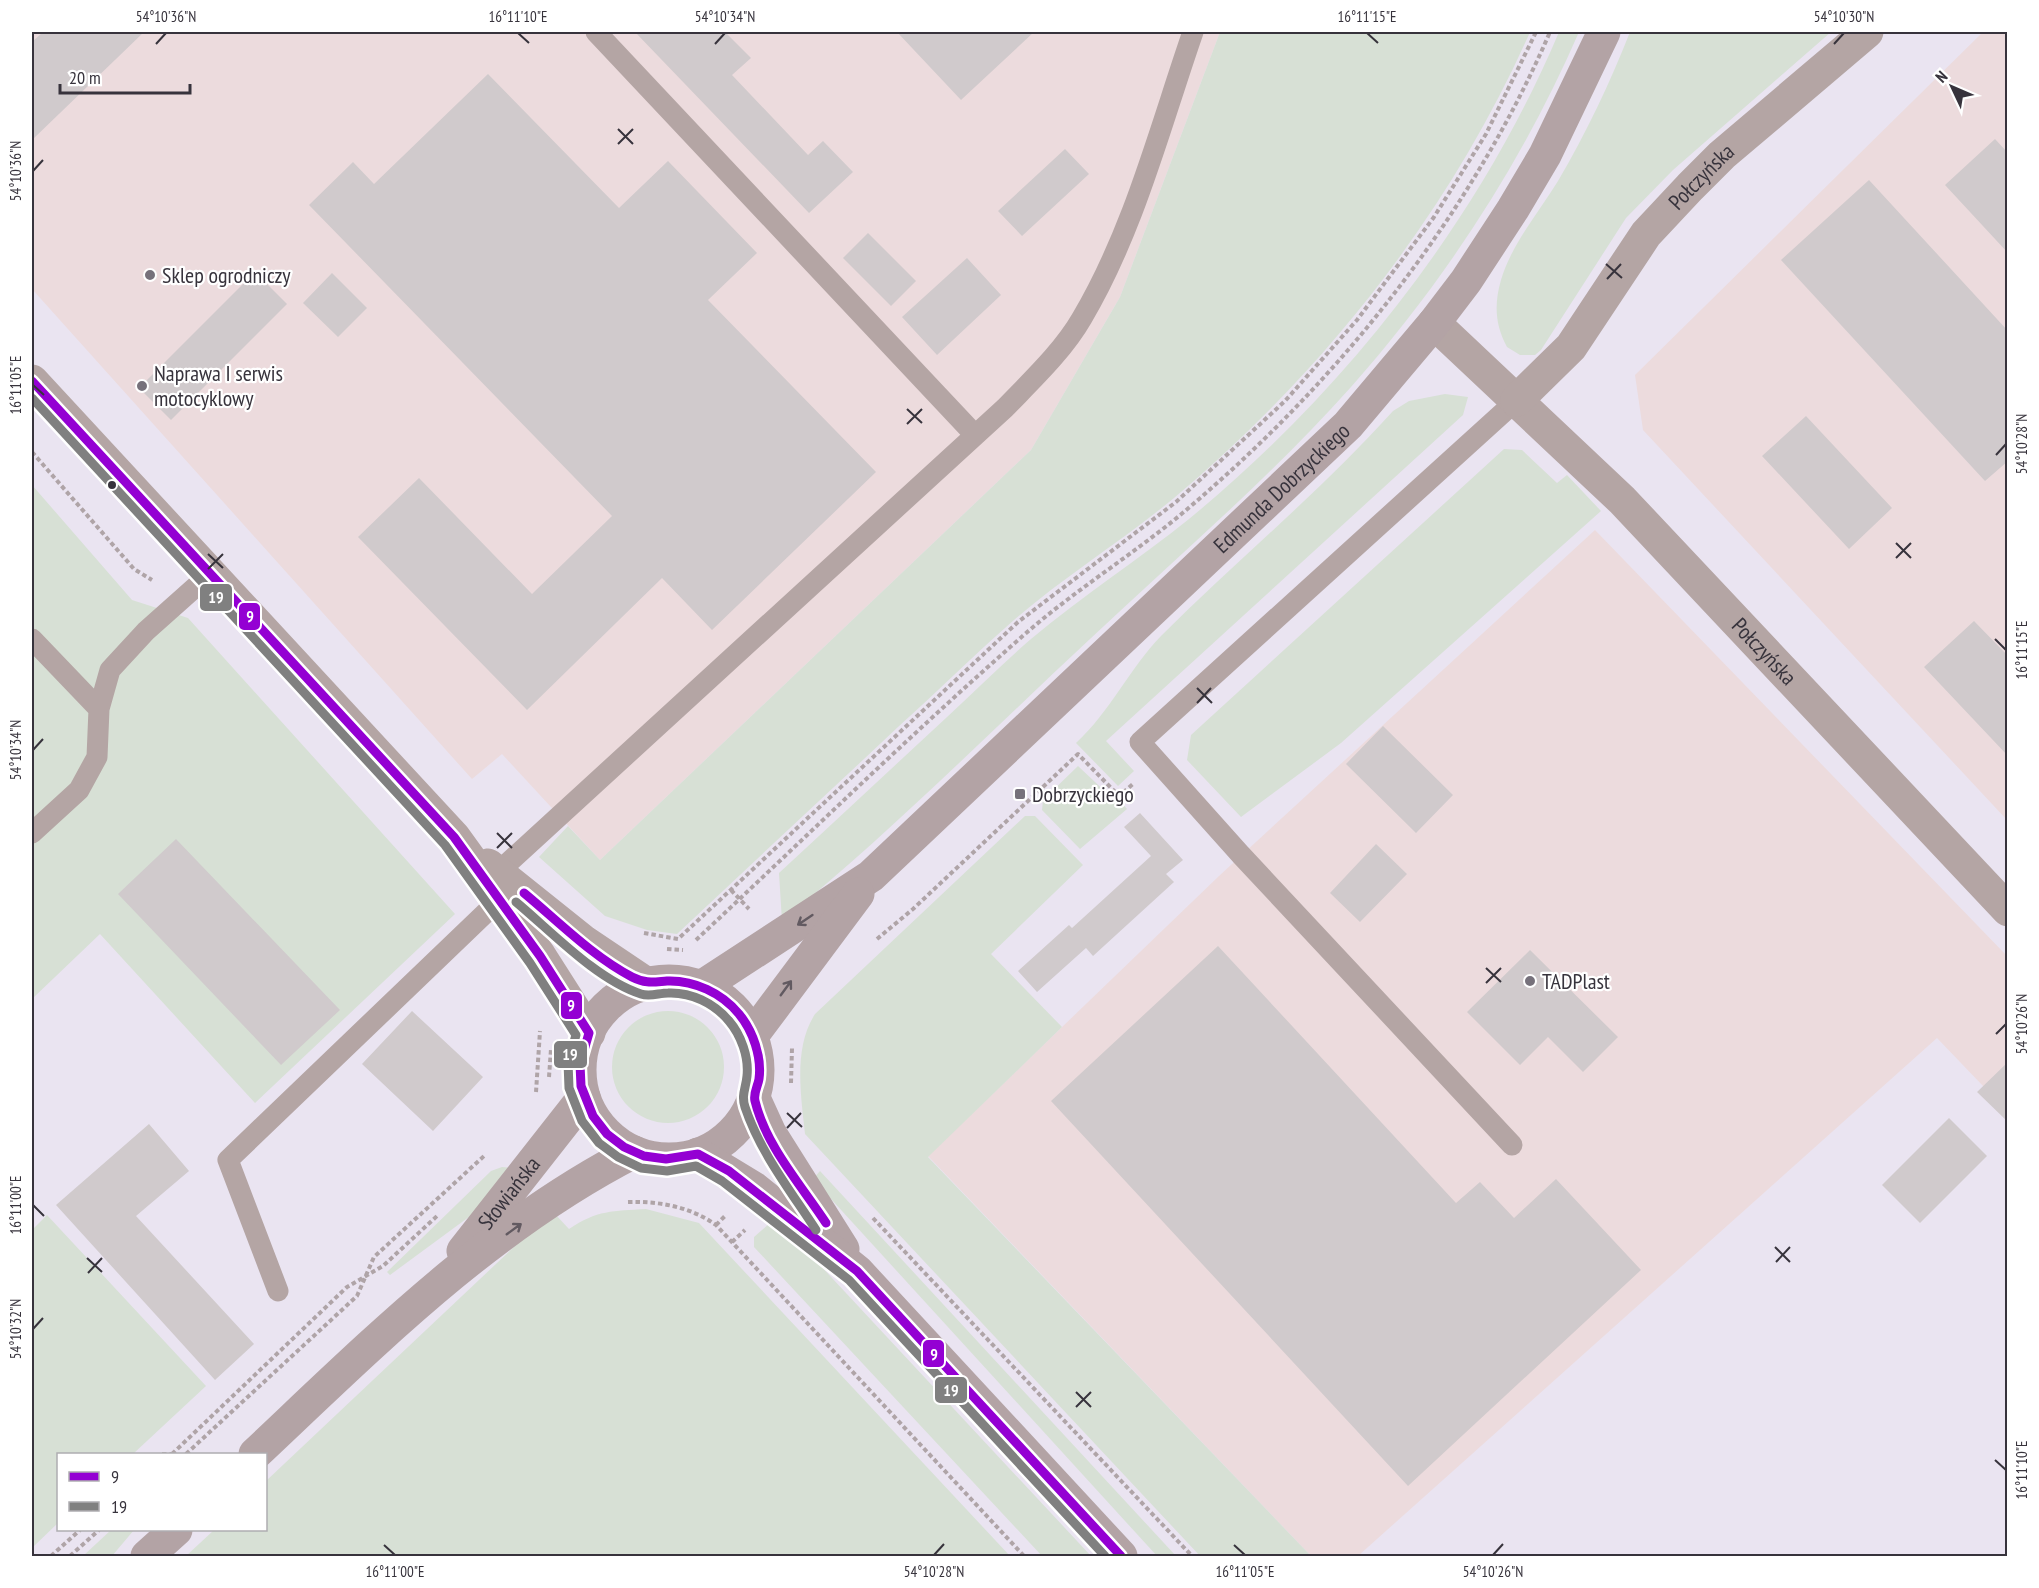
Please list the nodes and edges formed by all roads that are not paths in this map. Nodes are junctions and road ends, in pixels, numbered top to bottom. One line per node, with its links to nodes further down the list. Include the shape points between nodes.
1 (596, 32): 8 (lane)
2 (1193, 32): 8 (lane, via 1122,235 1082,319 1040,371)
3 (1604, 32): 5 (main road, Edmunda Dobrzyckiego, via 1539,164 1466,280)
4 (1867, 32): 7 (street, Połczyńska, via 1722,155 1683,195 1646,234 1571,347)
5 (1434, 323): 7 (street, Połczyńska); 13 (main road, Edmunda Dobrzyckiego, via 1348,425)
6 (32, 381): 9 (street)
7 (1517, 400): 15 (street, Połczyńska, via 1622,500); 22 (lane, via 1140,741)
8 (975, 435): 14 (lane)
9 (210, 574): 11 (lane, via 146,631 110,670); 14 (street)
10 (32, 639): 11 (lane)
11 (99, 709): 12 (lane, via 97,757 79,790)
12 (32, 833)
13 (871, 876): 17 (main road, Edmunda Dobrzyckiego, one-way to 17); 19 (main road, Edmunda Dobrzyckiego, one-way to 13)
14 (498, 886): 16 (street); 18 (street); 27 (lane, via 228,1160)
15 (2007, 910)
16 (647, 984): 17 (main road, via 669,981); 18 (main road, via 612,1002)
17 (701, 987): 19 (main road, via 732,1006)
18 (589, 1033): 20 (main road, via 580,1064)
19 (752, 1036): 21 (main road, via 759,1067)
20 (584, 1097): 23 (main road, via 607,1134); 26 (main road, Słowiańska)
21 (754, 1098): 24 (main road, via 744,1119 728,1137); 25 (main road, via 770,1133)
22 (1512, 1145)
23 (634, 1152): 24 (main road, via 666,1159); 26 (main road, Słowiańska, one-way to 23, via 557,1196)
24 (698, 1154): 25 (main road, via 754,1188)
25 (857, 1271): 31 (main road)
26 (432, 1288): 28 (main road, Słowiańska)
27 (278, 1291)
28 (257, 1453)
29 (175, 1531): 30 (main road)
30 (147, 1557)
31 (1121, 1557)

